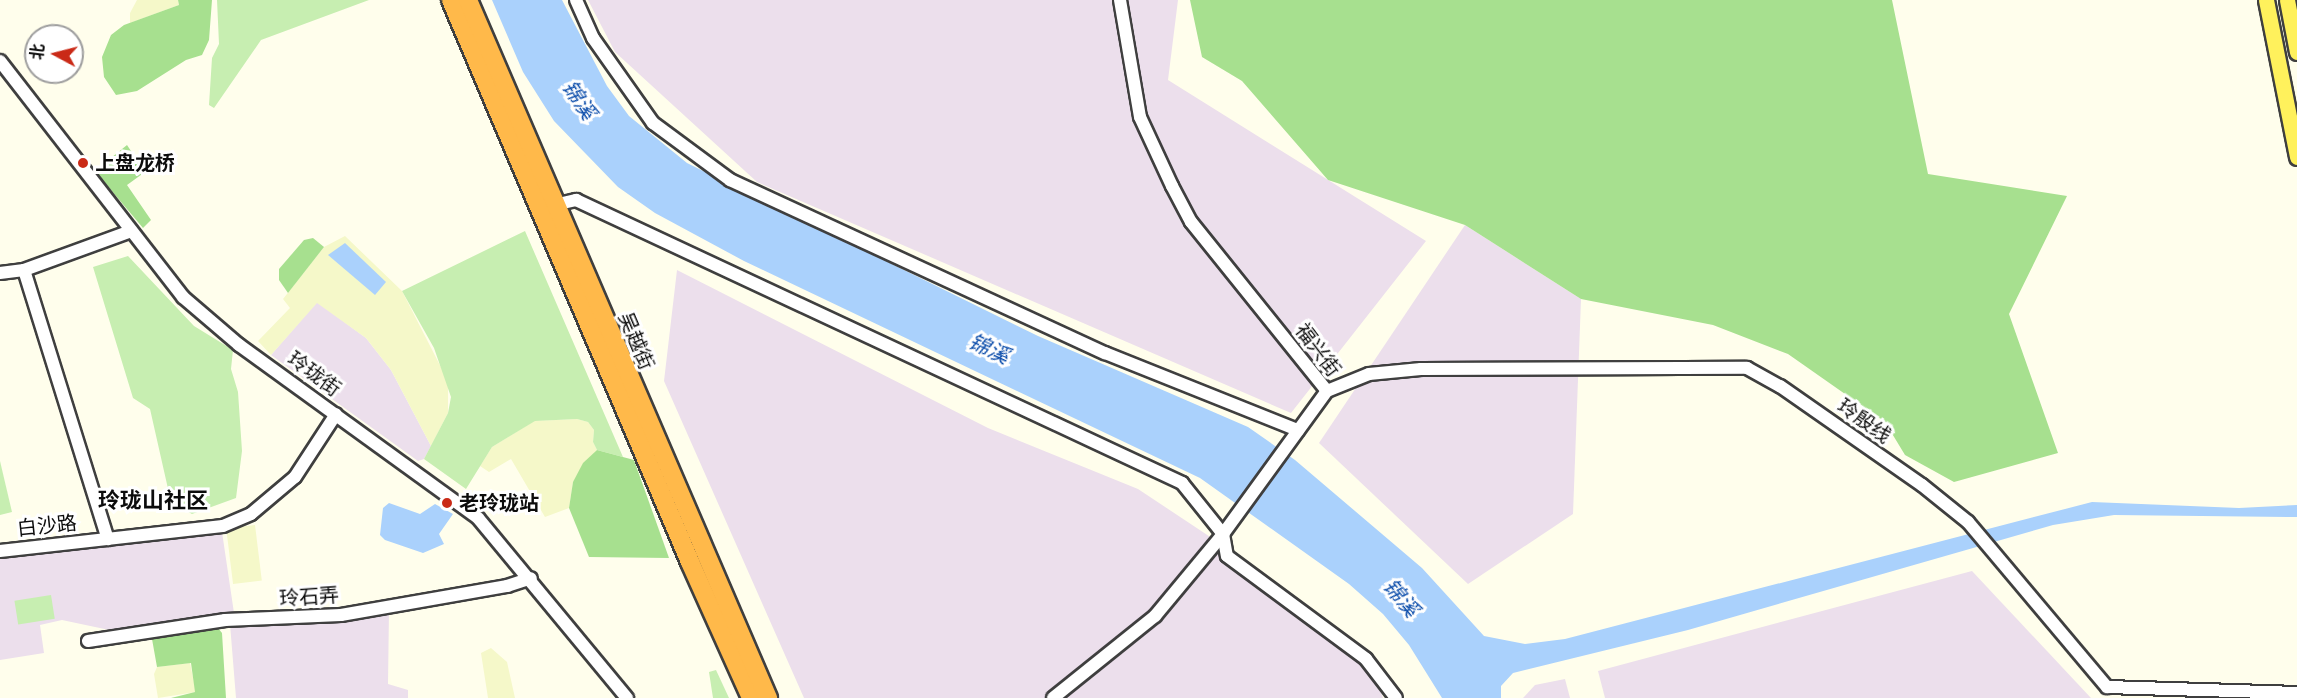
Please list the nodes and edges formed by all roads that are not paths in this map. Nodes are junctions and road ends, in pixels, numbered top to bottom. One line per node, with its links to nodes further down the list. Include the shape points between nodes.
1 (451, 0): 25 (highway, 吴越街)
2 (468, 0): 10 (highway, 吴越街)
3 (576, 0): 16 (street, via 593,38 653,123 730,180 1105,353)
4 (1120, 0): 14 (street, 福兴街, via 1140,117 1191,222)
5 (2266, 0): 9 (main road)
6 (2287, 0): 7 (main road)
7 (2297, 52)
8 (0, 61): 11 (street, 玲珑街)
9 (2297, 157)
10 (554, 205): 17 (street, via 576,200 1182,483); 26 (highway, 吴越街)
11 (131, 231): 12 (street); 15 (street, 玲珑街, via 183,297 239,345)
12 (24, 270): 13 (street); 18 (street)
13 (0, 273)
14 (1327, 391): 16 (street, 福兴街); 23 (street, 玲殷线, via 1369,374 1421,369 1747,368 1799,399 1968,522 2107,687)
15 (336, 414): 18 (street, 白沙路, via 295,477 251,514 223,526); 20 (street, 玲珑街, via 478,518)
16 (1298, 430): 17 (street, 福兴街)
17 (1223, 534): 27 (street, 福兴街, via 1155,616); 28 (street, via 1227,556 1366,659)
18 (108, 539): 19 (street, 白沙路)
19 (0, 551)
20 (531, 579): 21 (street, 玲石弄, via 341,615 225,620); 24 (street, 玲珑街)
21 (88, 641)
22 (2297, 693): 23 (street, 玲殷线)
23 (2219, 694)
24 (627, 698)
25 (751, 698)
26 (768, 698)
27 (1053, 698)
28 (1396, 698)

